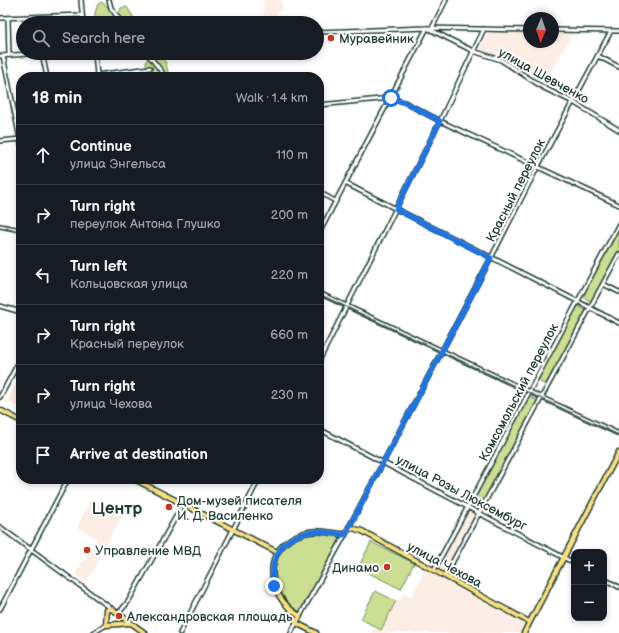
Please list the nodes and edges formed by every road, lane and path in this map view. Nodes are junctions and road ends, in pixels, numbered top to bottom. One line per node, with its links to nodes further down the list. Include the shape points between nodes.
1 (81, 0): 4 (street)
2 (109, 0): 6 (street)
3 (446, 0): 11 (street)
4 (82, 15): 5 (street)
5 (57, 16)
6 (117, 16)
7 (0, 18): 8 (street)
8 (8, 18): 9 (street); 19 (street)
9 (16, 18)
10 (427, 28): 11 (street); 16 (street, улица Шевченко); 18 (street, улица Шевченко); 32 (street)
11 (432, 28): 12 (street)
12 (484, 29): 13 (street); 18 (street)
13 (523, 30)
14 (559, 30): 15 (street)
15 (611, 31): 17 (street); 22 (street, Красный переулок)
16 (324, 32)
17 (619, 32)
18 (473, 51): 33 (street, улица Шевченко, via 501,60 544,88); 36 (street)
19 (9, 55): 20 (street); 21 (street)
20 (16, 55)
21 (2, 56): 35 (street)
22 (598, 56): 26 (street); 33 (street, Красный переулок)
23 (43, 60): 28 (street)
24 (96, 60): 29 (street)
25 (153, 60): 31 (street)
26 (619, 67)
27 (150, 68): 30 (street)
28 (45, 72)
29 (97, 72)
30 (120, 72)
31 (162, 72)
32 (391, 98): 34 (street); 36 (street); 41 (street)
33 (573, 102): 37 (street, улица Шевченко); 40 (street, Красный переулок)
34 (324, 105)
35 (16, 121)
36 (440, 121): 40 (street); 45 (street)
37 (619, 130)
38 (16, 139): 39 (street)
39 (0, 141)
40 (537, 168): 44 (street); 51 (street, Красный переулок)
41 (345, 183): 43 (street); 45 (street)
42 (324, 195): 43 (street)
43 (336, 201): 46 (street)
44 (619, 206)
45 (396, 209): 51 (street); 57 (street)
46 (324, 224)
47 (619, 224): 55 (street, Комсомольский переулок)
48 (0, 226): 49 (street)
49 (16, 229)
50 (619, 254): 52 (street, Комсомольский переулок)
51 (491, 258): 55 (street); 61 (street, Красный переулок)
52 (603, 284): 53 (street); 58 (street, Комсомольский переулок)
53 (619, 292)
54 (324, 295): 57 (street)
55 (578, 301): 58 (street); 64 (street, Комсомольский переулок)
56 (0, 306): 59 (street)
57 (347, 306): 61 (street); 62 (street)
58 (590, 308): 60 (street); 66 (street, Комсомольский переулок)
59 (16, 311)
60 (619, 323)
61 (443, 350): 64 (street); 72 (street, Красный переулок)
62 (324, 351)
63 (16, 367): 65 (street)
64 (529, 391): 66 (street); 77 (street, Комсомольский переулок)
65 (0, 397)
66 (542, 397): 70 (street); 78 (street, Комсомольский переулок)
67 (0, 410): 68 (main road)
68 (16, 418)
69 (324, 432): 72 (street, улица Розы Люксембург)
70 (619, 434)
71 (619, 452): 85 (main road)
72 (383, 462): 77 (street, улица Розы Люксембург); 80 (street, Красный переулок)
73 (65, 484): 83 (street)
74 (144, 484): 76 (main road)
75 (256, 484): 81 (street)
76 (182, 504): 81 (main road); 95 (street)
77 (468, 506): 78 (street, улица Розы Люксембург); 87 (street, Комсомольский переулок)
78 (480, 513): 85 (street, улица Розы Люксембург); 88 (street, Комсомольский переулок)
79 (0, 527): 83 (street)
80 (349, 527): 82 (main road, Красный переулок); 87 (main road, улица Чехова, via 362,531)
81 (233, 529): 84 (main road); 104 (street)
82 (345, 535): 84 (main road, via 304,533); 96 (street, Красный переулок)
83 (31, 550): 91 (street); 92 (street)
84 (277, 552): 96 (main road, via 272,572 274,586 280,599)
85 (563, 557): 86 (street, улица Розы Люксембург); 98 (main road)
86 (571, 561)
87 (434, 570): 88 (main road, улица Чехова)
88 (446, 576): 98 (main road, улица Чехова)
89 (607, 581): 90 (street)
90 (619, 587)
91 (105, 604): 93 (street); 94 (street)
92 (0, 609)
93 (112, 609): 94 (main road, via 108,609); 95 (main road)
94 (107, 612): 101 (main road)
95 (120, 615): 97 (main road); 99 (main road, via 122,620)
96 (300, 616): 100 (main road, Красный переулок)
97 (131, 622): 99 (main road); 103 (main road)
98 (529, 622): 107 (main road)
99 (119, 623): 101 (main road)
100 (296, 624): 105 (street, Красный переулок); 106 (main road)
101 (106, 625): 102 (street)
102 (93, 633)
103 (145, 633)
104 (180, 633)
105 (291, 633)
106 (316, 633)
107 (524, 633)

